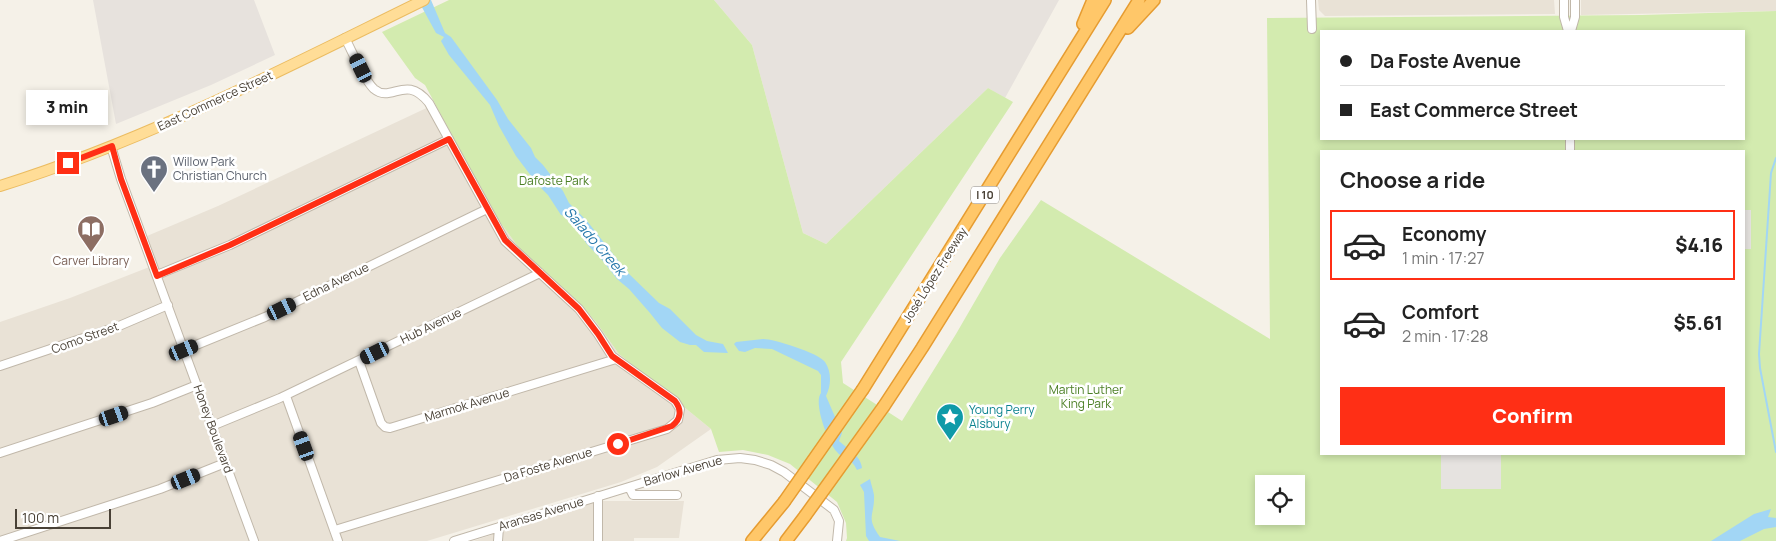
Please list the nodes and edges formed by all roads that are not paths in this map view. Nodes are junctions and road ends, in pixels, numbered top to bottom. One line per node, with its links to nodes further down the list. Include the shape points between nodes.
1 (424, 0): 12 (main road, East Commerce Street)
2 (1093, 0): 14 (highway)
3 (1105, 0): 14 (highway, José López Freeway / I 10)
4 (1139, 0): 13 (highway, I 10)
5 (1154, 0): 13 (highway)
6 (1311, 0): 9 (street)
7 (1564, 0): 10 (street, via 1564,17)
8 (1575, 0): 11 (street, via 1575,17)
9 (1312, 29)
10 (1569, 30)
11 (1569, 30)
12 (345, 38): 15 (street, Da Foste Avenue, via 375,90 390,93 408,89 419,93 429,103); 16 (main road, East Commerce Street, via 173,121)
13 (1112, 44): 43 (highway, I 10, bridge, via 917,356)
14 (1064, 65): 42 (highway, José López Freeway / I 10, bridge, via 863,389 784,502)
15 (449, 139): 18 (street, Da Foste Avenue); 20 (street, via 230,245)
16 (112, 146): 17 (main road, East Commerce Street); 20 (street, Honey Boulevard)
17 (0, 186)
18 (487, 209): 19 (street, Da Foste Avenue, via 505,240); 22 (street, Edna Avenue, via 265,317)
19 (540, 273): 23 (street, Da Foste Avenue, via 587,318); 24 (street, Hub Avenue)
20 (157, 276): 21 (street, Honey Boulevard)
21 (168, 306): 22 (street, Honey Boulevard); 25 (street, Como Street)
22 (184, 350): 26 (street, Honey Boulevard)
23 (616, 359): 24 (street, Marmok Avenue, via 390,428 381,423); 35 (street, Da Foste Avenue, via 675,401 680,412 675,424)
24 (359, 361): 27 (street, Hub Avenue)
25 (0, 366)
26 (197, 385): 28 (street, Honey Boulevard); 29 (street)
27 (286, 396): 28 (street, Hub Avenue); 35 (street)
28 (212, 426): 30 (street, Honey Boulevard)
29 (0, 453)
30 (225, 463): 36 (street, via 160,489); 37 (street, Honey Boulevard)
31 (629, 487): 32 (street, Barlow Avenue, via 633,495); 33 (street, Aransas Avenue); 44 (street, Barlow Avenue, via 717,460 755,460 784,472 834,510 839,521)
32 (677, 495)
33 (598, 496): 34 (street, Aransas Avenue); 41 (street)
34 (499, 527): 39 (street, Aransas Avenue); 40 (street)
35 (335, 530): 38 (street)
36 (0, 541)
37 (254, 541)
38 (338, 541)
39 (454, 541)
40 (498, 541)
41 (598, 541)
42 (752, 541)
43 (786, 541)
44 (837, 541)

